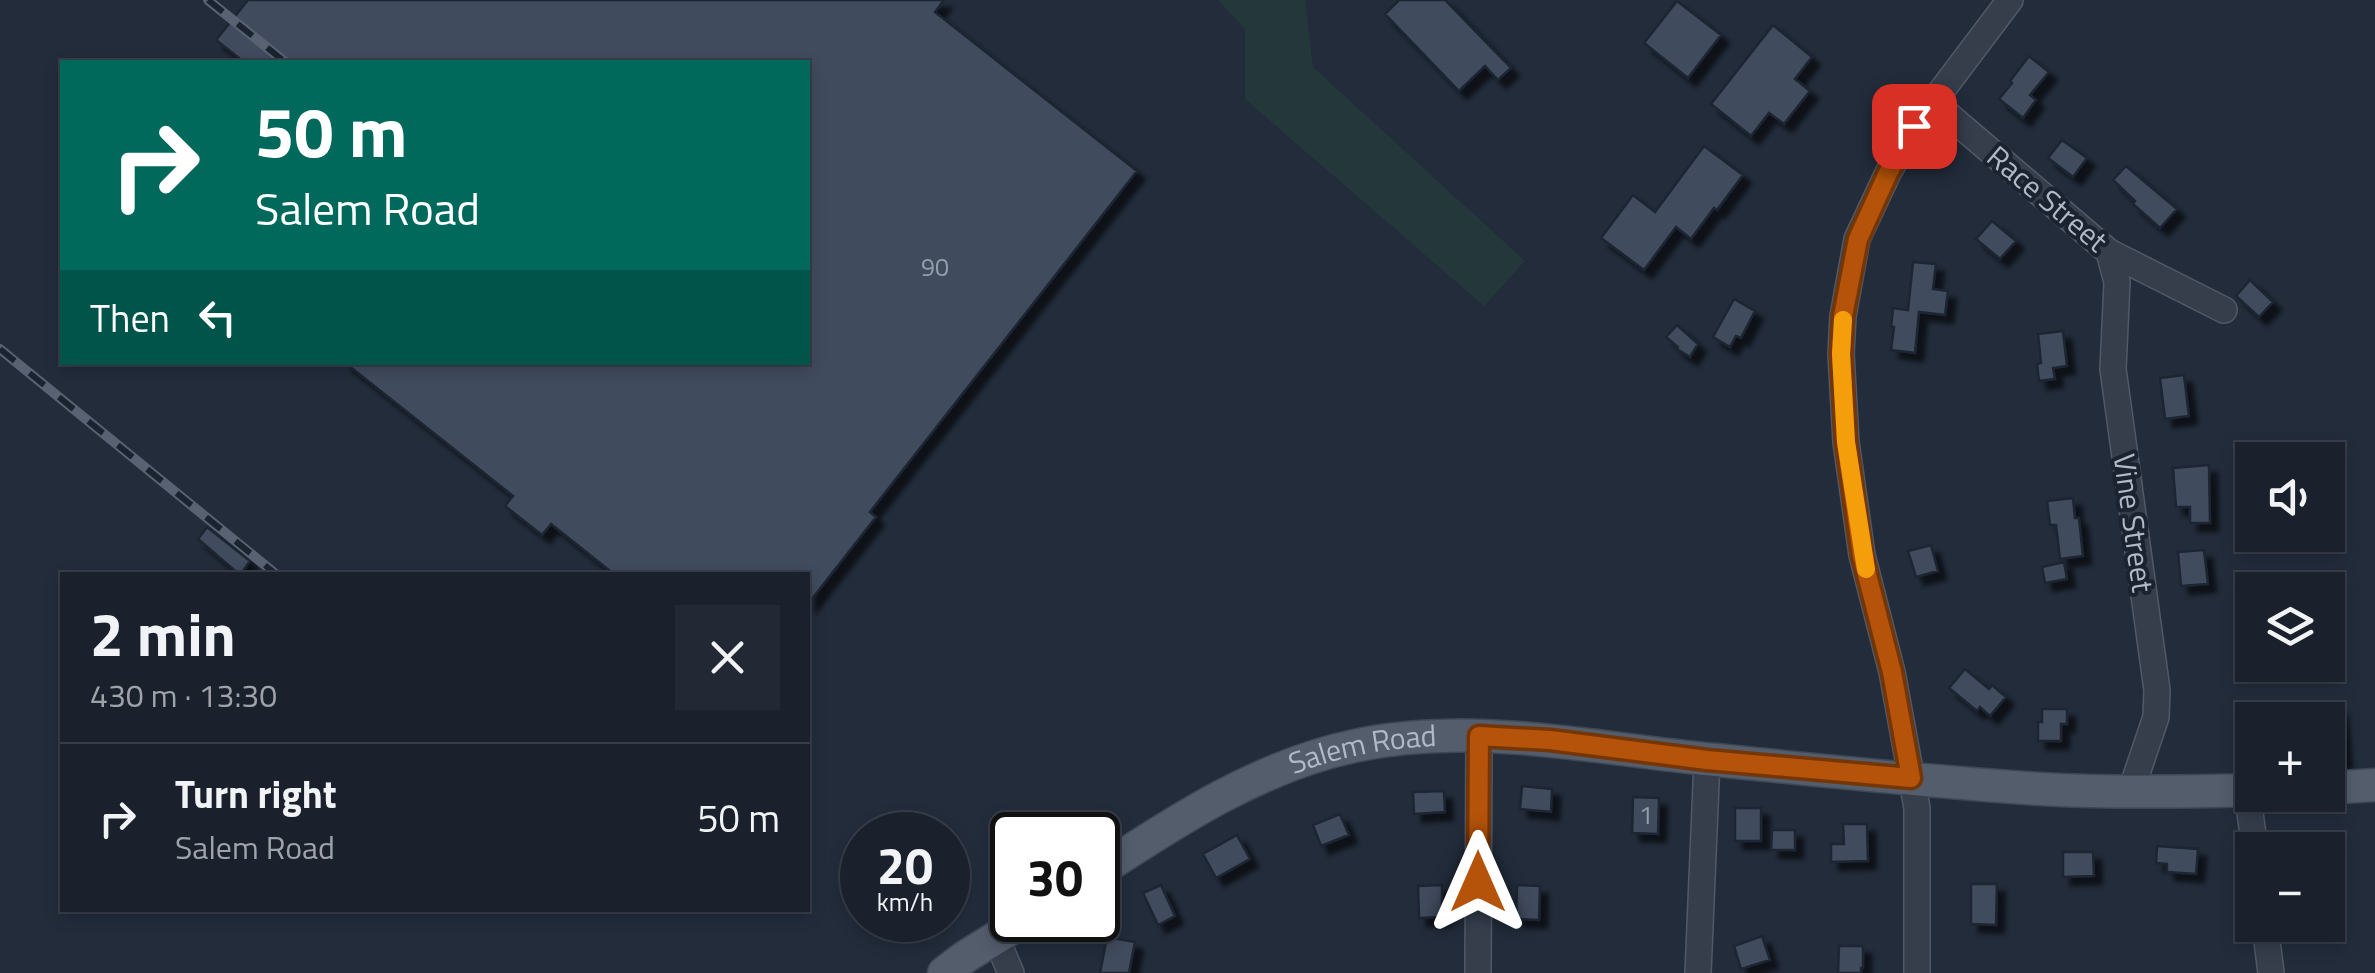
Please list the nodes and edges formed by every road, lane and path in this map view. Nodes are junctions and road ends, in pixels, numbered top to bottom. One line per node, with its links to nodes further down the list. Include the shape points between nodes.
1 (2010, 0): 2 (street)
2 (1933, 102): 3 (street, Race Street); 7 (street, via 1888,173 1858,239 1841,354 1862,555)
3 (2109, 252): 4 (street, Race Street); 11 (street, Vine Street, via 2118,282 2113,369 2157,690 2156,717)
4 (2224, 310)
5 (1479, 736): 6 (main road, Salem Road); 12 (main road, Salem Road, via 1393,739 1285,766); 18 (street)
6 (1707, 760): 7 (main road, Salem Road); 19 (street)
7 (1911, 778): 11 (main road, Salem Road); 20 (street, via 1918,808)
8 (2375, 785): 9 (main road)
9 (2345, 787)
10 (2235, 790): 11 (main road, Salem Road)
11 (2131, 791)
12 (1120, 858)
13 (990, 942): 16 (main road)
14 (998, 942): 17 (street)
15 (2266, 942): 21 (street)
16 (944, 973)
17 (1010, 973)
18 (1478, 973)
19 (1698, 973)
20 (1917, 973)
21 (2271, 973)

